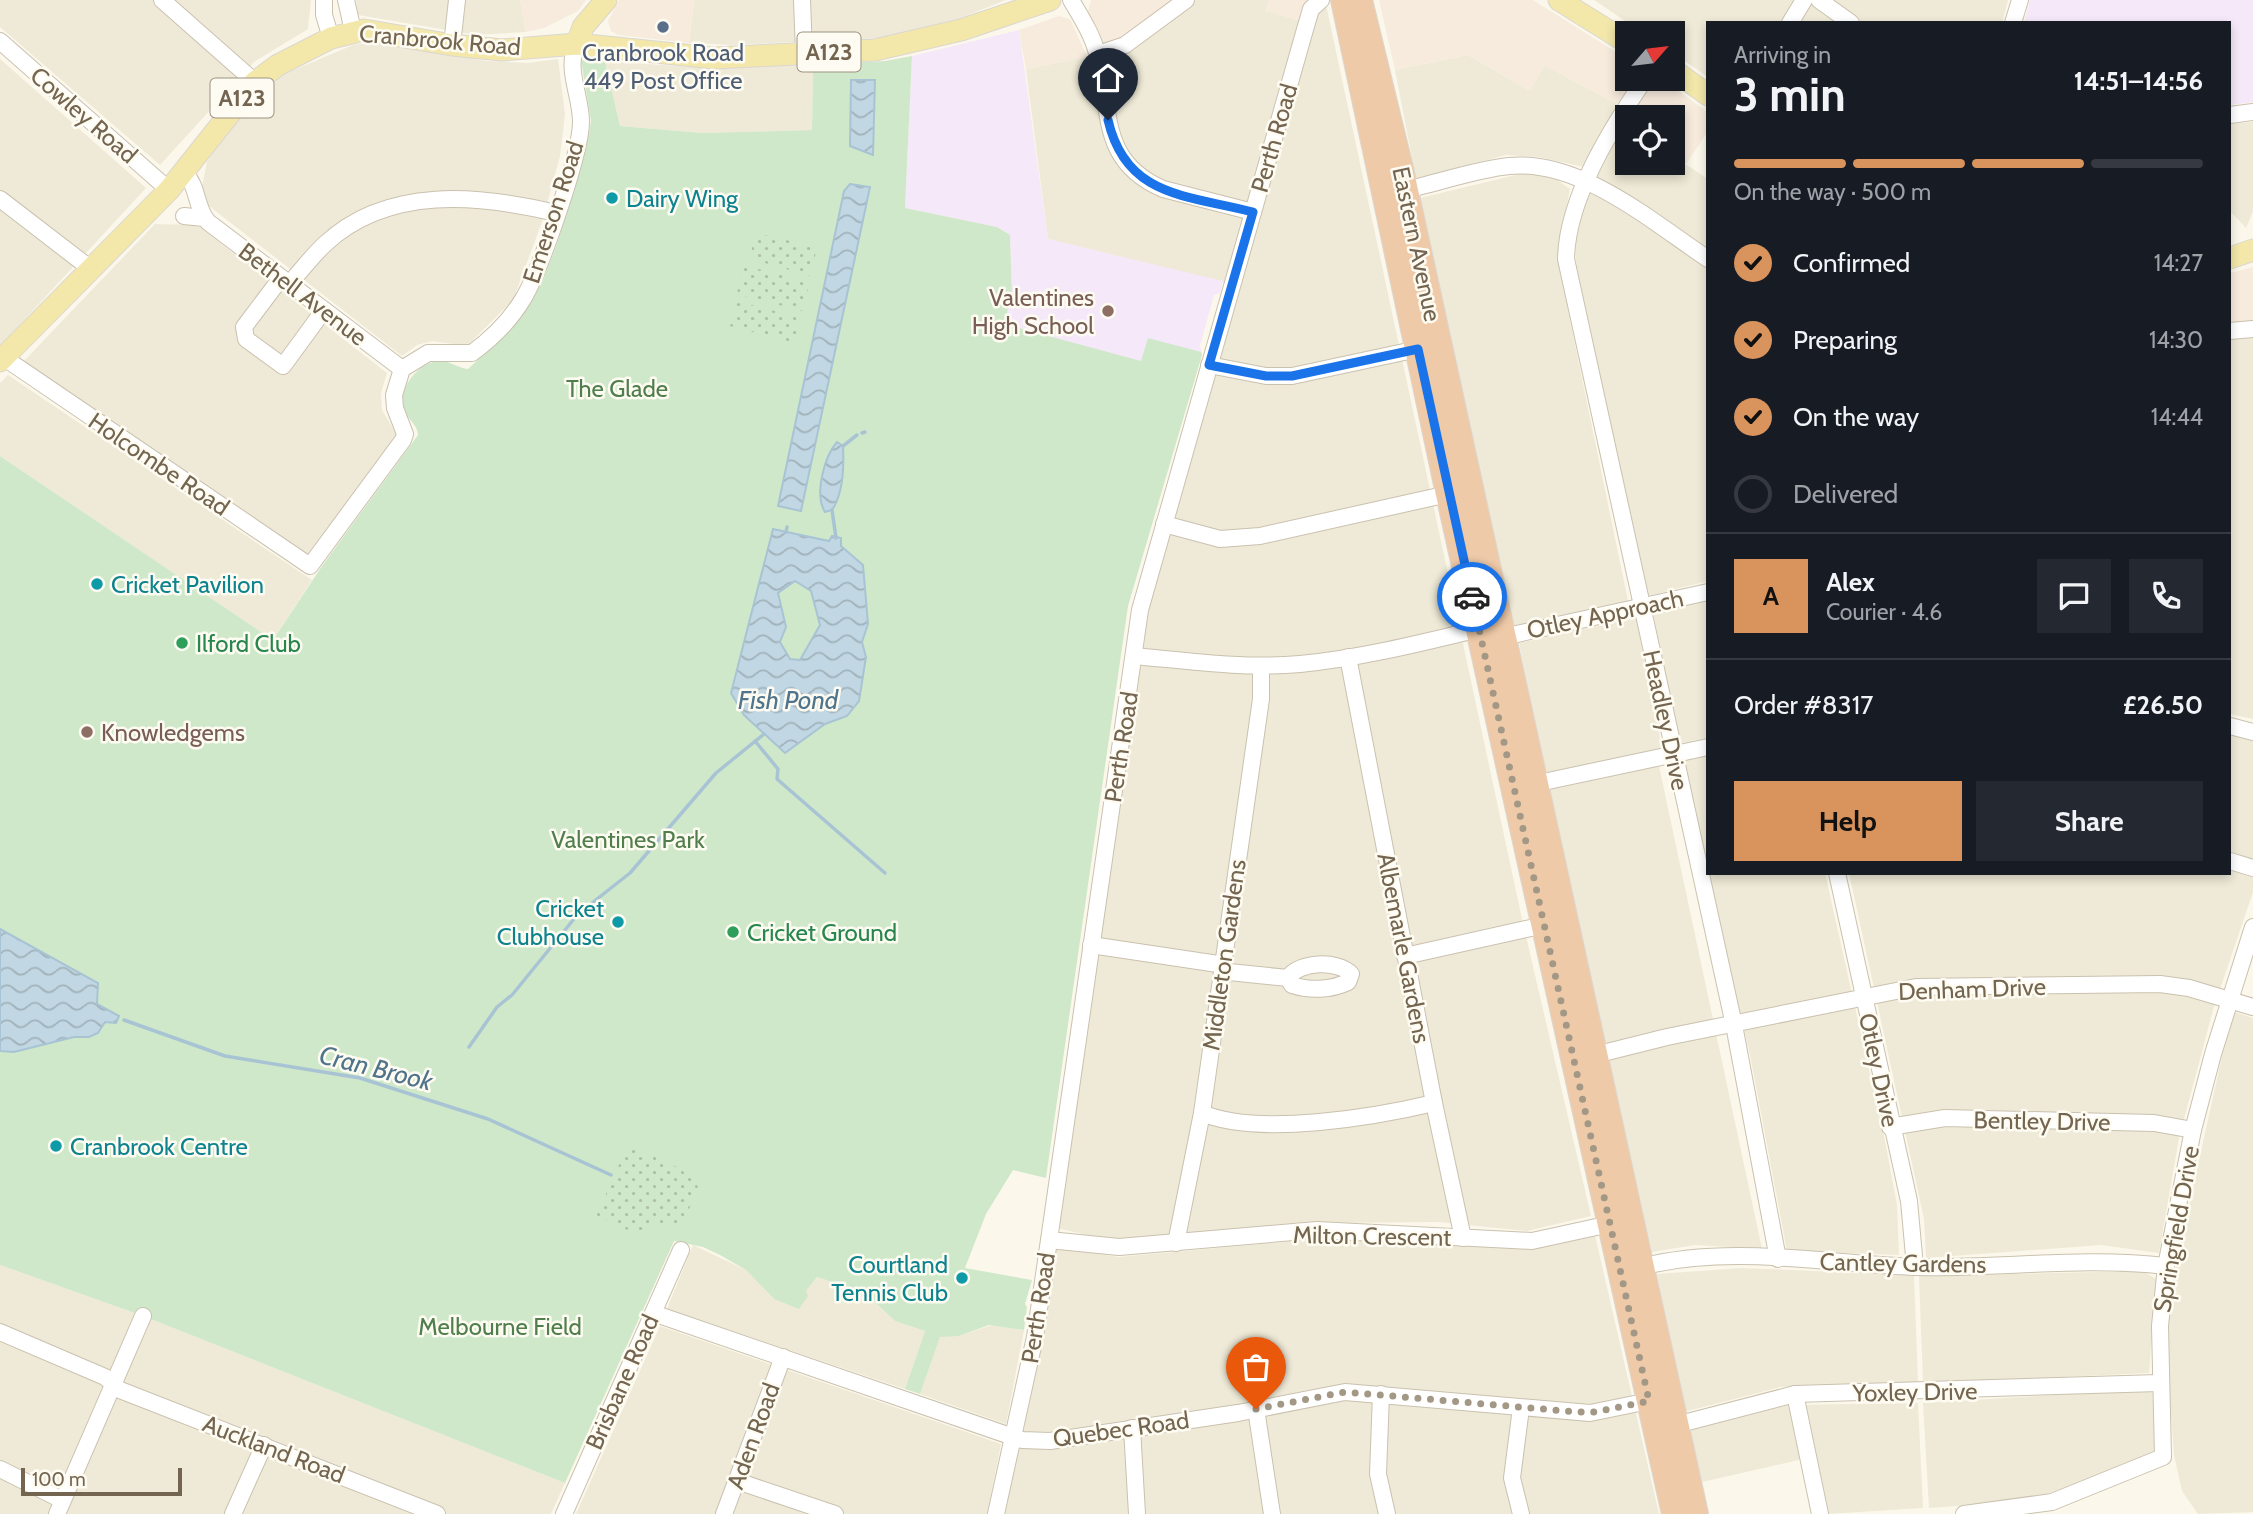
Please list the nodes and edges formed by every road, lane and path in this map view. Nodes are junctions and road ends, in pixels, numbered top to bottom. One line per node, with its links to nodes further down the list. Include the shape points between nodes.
1 (162, 0): 32 (street)
2 (324, 0): 24 (street)
3 (346, 0): 22 (street)
4 (457, 0): 27 (street)
5 (802, 0): 29 (street)
6 (1050, 0): 29 (main road, Cranbrook Road / A123, via 915,43)
7 (1071, 0): 30 (street)
8 (1186, 0): 30 (street, via 1125,45)
9 (1321, 0): 42 (street, Perth Road, via 1311,9)
10 (1343, 0): 54 (highway, Eastern Avenue)
11 (1360, 0): 40 (highway, Eastern Avenue)
12 (1559, 0): 23 (main road)
13 (1584, 0): 18 (main road)
14 (1804, 0): 19 (street)
15 (1819, 0): 20 (street)
16 (2020, 0): 21 (street)
17 (603, 4): 26 (main road, via 583,27); 28 (main road)
18 (1615, 21)
19 (1791, 21)
20 (1848, 21)
21 (2014, 21)
22 (354, 31): 24 (main road, Cranbrook Road / A123); 27 (main road, Cranbrook Road / A123, via 380,31)
23 (1615, 35)
24 (331, 38): 32 (main road, Cranbrook Road / A123)
25 (0, 41): 39 (street, Cowley Road)
26 (577, 44): 27 (main road, Cranbrook Road / A123, via 502,50); 28 (main road, Cranbrook Road / A123); 43 (street, Emerson Road, via 571,58 580,134)
27 (452, 45)
28 (601, 46): 29 (main road, Cranbrook Road / A123, via 714,58)
29 (804, 53)
30 (1098, 54): 42 (street, via 1112,137 1126,165 1163,189)
31 (1685, 79): 34 (main road)
32 (255, 82): 37 (main road, Cranbrook Road / A123)
33 (1637, 91): 38 (street, Headley Drive)
34 (1706, 94)
35 (2253, 111): 36 (street)
36 (2231, 115)
37 (184, 172): 39 (main road, Cranbrook Road / A123); 45 (street, via 195,188)
38 (1586, 184): 40 (street, via 1560,171 1507,166); 47 (street, via 1612,195); 61 (street, Headley Drive, via 1570,223 1566,259)
39 (169, 190): 49 (main road, Cranbrook Road / A123)
40 (1405, 190): 63 (highway, Eastern Avenue)
41 (0, 199): 49 (street)
42 (1253, 212): 56 (street, Perth Road)
43 (556, 213): 50 (street, via 473,198 410,203 373,213 327,242); 57 (street, Emerson Road, via 534,278 505,322 472,353 428,353)
44 (184, 216): 45 (street)
45 (204, 218): 50 (street, Bethell Avenue)
46 (2253, 250): 48 (main road)
47 (1706, 258)
48 (2231, 258)
49 (91, 269): 55 (main road, Cranbrook Road / A123)
50 (285, 281): 51 (street, Bethell Avenue); 51 (street, via 244,327 246,339 283,366)
51 (324, 310): 57 (street, Bethell Avenue)
52 (2253, 328): 53 (street)
53 (2231, 331)
54 (1418, 349): 56 (street, via 1292,376); 58 (highway, Eastern Avenue)
55 (3, 354): 57 (street, Holcombe Road, via 310,566 403,440 394,395)
56 (1209, 365): 59 (street, Perth Road)
57 (402, 369)
58 (1448, 494): 59 (street, via 1260,536 1220,539); 62 (highway, Eastern Avenue)
59 (1164, 524): 64 (street, Perth Road, via 1140,610)
60 (1706, 592): 61 (street, Otley Approach)
61 (1642, 606): 63 (street, Otley Approach); 70 (street, Headley Drive)
62 (1479, 629): 65 (street); 75 (highway, Eastern Avenue)
63 (1503, 637): 71 (highway, Eastern Avenue)
64 (1134, 656): 66 (street); 77 (street, Perth Road)
65 (1348, 657): 66 (street); 78 (street, Albemarle Gardens)
66 (1261, 666): 79 (street, Middleton Gardens, via 1261,699)
67 (2231, 726): 68 (street)
68 (2253, 732)
69 (1706, 747): 70 (street)
70 (1674, 755): 71 (street); 84 (street, Headley Drive)
71 (1534, 785): 85 (highway, Eastern Avenue)
72 (2231, 861): 73 (street)
73 (2253, 868)
74 (1837, 875): 81 (street, Otley Drive)
75 (1544, 925): 78 (street); 90 (highway, Eastern Avenue)
76 (2253, 927): 82 (street, Springfield Drive)
77 (1091, 945): 79 (street); 92 (street, Perth Road)
78 (1405, 956): 86 (street, Albemarle Gardens)
79 (1223, 967): 80 (street, via 1229,972); 87 (street, Middleton Gardens)
80 (1288, 978)
81 (1863, 996): 82 (street, Denham Drive, via 1916,987 2160,984); 84 (street, Denham Drive); 88 (street, Otley Drive)
82 (2228, 999): 83 (street, Denham Drive); 89 (street, Springfield Drive)
83 (2253, 1007)
84 (1734, 1025): 85 (street, Denham Drive); 95 (street, Headley Drive)
85 (1595, 1055): 97 (highway, Eastern Avenue)
86 (1433, 1103): 87 (street, via 1389,1113 1272,1124); 91 (street, Albemarle Gardens)
87 (1202, 1113): 93 (street, Middleton Gardens)
88 (1890, 1127): 89 (street, Bentley Drive, via 1945,1118 2154,1123); 98 (street, Otley Drive, via 1909,1201)
89 (2193, 1130): 96 (street, Springfield Drive)
90 (1610, 1224): 91 (street, Milton Crescent, via 1532,1241); 107 (highway, Eastern Avenue)
91 (1463, 1238): 93 (street, Milton Crescent, via 1317,1230)
92 (1049, 1240): 93 (street, Milton Crescent, via 1119,1247); 112 (street, Perth Road)
93 (1177, 1243)
94 (681, 1250): 99 (street, Brisbane Road)
95 (1778, 1259): 97 (street, Cantley Gardens, via 1698,1256); 98 (street, Cantley Gardens)
96 (2166, 1266): 98 (street, Cantley Gardens, via 2129,1262); 103 (street, Springfield Drive)
97 (1641, 1267): 110 (highway, Eastern Avenue)
98 (1915, 1267)
99 (653, 1313): 102 (street, Quebec Road); 120 (street, Brisbane Road)
100 (143, 1316): 104 (street)
101 (0, 1332): 104 (street, Auckland Road)
102 (782, 1357): 112 (street, Quebec Road); 115 (street, Aden Road)
103 (2159, 1383): 106 (street, Yoxley Drive); 131 (street, Springfield Drive, via 2164,1453 2159,1460 2052,1502)
104 (112, 1384): 113 (street, Auckland Road); 116 (street)
105 (1381, 1394): 108 (street, Quebec Road); 109 (street, Quebec Road, via 1345,1392); 126 (street, via 1378,1474)
106 (1795, 1394): 110 (street, Yoxley Drive); 130 (street)
107 (1649, 1401): 108 (street, Quebec Road, via 1590,1413); 128 (highway, Eastern Avenue)
108 (1521, 1408): 127 (street, via 1512,1478)
109 (1256, 1409): 111 (street, Quebec Road); 125 (street)
110 (1676, 1425): 129 (highway, Eastern Avenue)
111 (1132, 1428): 112 (street, Quebec Road, via 1050,1441); 124 (street)
112 (1014, 1437): 123 (street, Perth Road)
113 (264, 1445): 117 (street, Auckland Road); 118 (street)
114 (0, 1469): 116 (street)
115 (737, 1481): 121 (street, Aden Road); 122 (street)
116 (59, 1507)
117 (402, 1507): 119 (street, Auckland Road)
118 (233, 1514)
119 (437, 1514)
120 (564, 1514)
121 (724, 1514)
122 (835, 1514)
123 (996, 1514)
124 (1137, 1514)
125 (1272, 1514)
126 (1387, 1514)
127 (1521, 1514)
128 (1674, 1514)
129 (1696, 1514)
130 (1820, 1514)
131 (1964, 1514)

